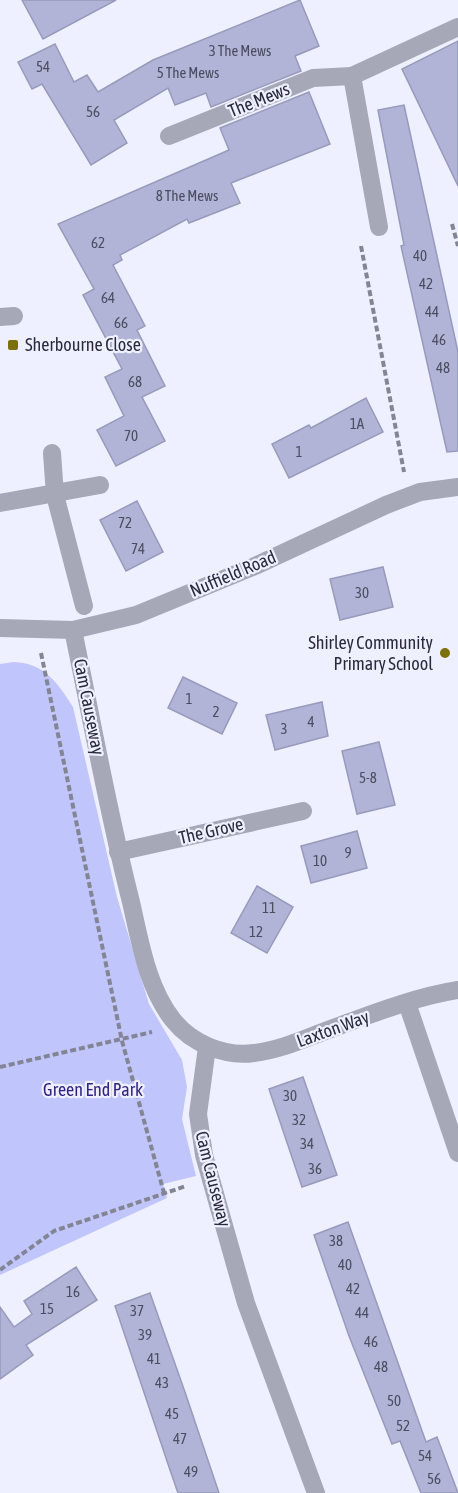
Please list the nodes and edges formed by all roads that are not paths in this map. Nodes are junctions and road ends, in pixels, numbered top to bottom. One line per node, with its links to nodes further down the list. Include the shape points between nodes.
1 (458, 27): 2 (street)
2 (352, 76): 3 (street, The Mews, via 313,78); 4 (street)
3 (169, 136)
4 (379, 227)
5 (51, 453): 8 (street)
6 (100, 485): 8 (street)
7 (458, 487): 12 (street, Nuffield Road, via 409,496 136,615)
8 (55, 495): 9 (street); 10 (street)
9 (0, 503)
10 (84, 606)
11 (0, 628): 12 (street, Nuffield Road)
12 (73, 630): 14 (street, Cam Causeway)
13 (303, 811): 14 (street, The Grove)
14 (118, 852): 17 (street, Cam Causeway, via 158,995 174,1021)
15 (458, 990): 16 (street, Laxton Way)
16 (407, 1003): 17 (street, Laxton Way, via 286,1046 253,1053); 18 (street)
17 (207, 1047): 19 (street, Cam Causeway, via 198,1114 211,1179 246,1303)
18 (458, 1153)
19 (316, 1493)

